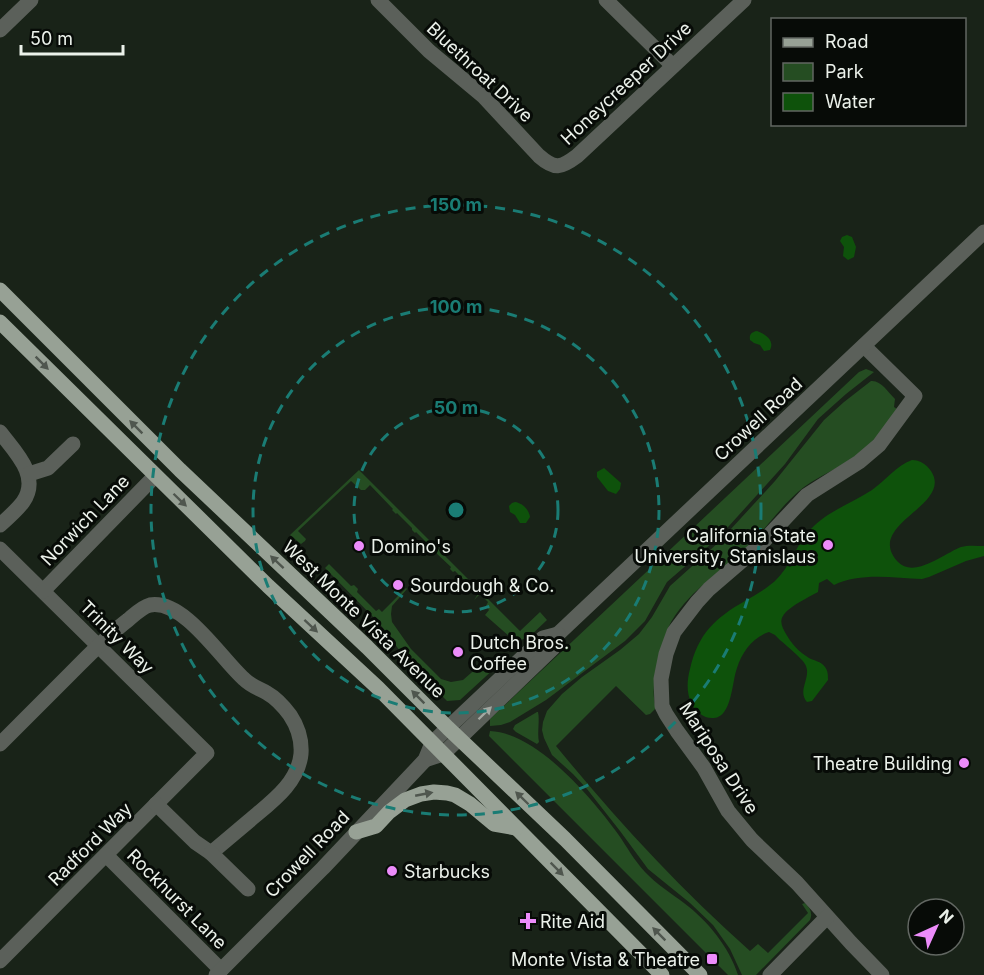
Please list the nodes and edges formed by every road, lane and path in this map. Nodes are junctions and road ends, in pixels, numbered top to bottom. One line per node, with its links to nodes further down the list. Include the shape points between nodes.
1 (31, 0): 5 (street)
2 (378, 0): 7 (street, Bluethroat Drive, via 429,51 483,96 539,156)
3 (606, 0): 6 (street)
4 (744, 0): 6 (street, Honeycreeper Drive)
5 (0, 30)
6 (673, 66): 7 (street, Honeycreeper Drive, via 577,156)
7 (558, 167)
8 (984, 232): 11 (street, Crowell Road)
9 (0, 290): 20 (main road, West Monte Vista Avenue, one-way to 9)
10 (0, 322): 15 (main road, one-way to 15)
11 (864, 346): 20 (street, Crowell Road, via 558,634 553,648); 30 (street, Mariposa Drive, via 915,396 879,445 807,495 759,546 697,602 674,632 660,689 662,706 724,805 752,840)
12 (0, 432): 14 (street)
13 (73, 444): 14 (street, via 48,468)
14 (29, 474): 16 (street, via 27,495)
15 (155, 476): 18 (street, Norwich Lane); 22 (main road, one-way to 22)
16 (0, 525)
17 (0, 549): 18 (street, Trinity Way)
18 (43, 591): 19 (street, Trinity Way)
19 (98, 646): 21 (street); 23 (street, Trinity Way); 27 (street, via 148,606 166,607 192,622 242,677 278,701 297,726 301,755 287,786)
20 (453, 733): 22 (street, Crowell Road); 34 (main road, West Monte Vista Avenue, one-way to 20)
21 (0, 744)
22 (437, 748): 25 (main road); 26 (street, Crowell Road)
23 (207, 753): 24 (street, Radford Way)
24 (156, 804): 27 (street); 28 (street, Radford Way)
25 (516, 828): 26 (main road, one-way to 25, via 375,826 405,800 434,792 455,795 494,824); 33 (main road, one-way to 33)
26 (356, 832): 32 (street, Crowell Road)
27 (211, 853): 29 (street)
28 (106, 855): 31 (street, Radford Way); 32 (street, Rockhurst Lane)
29 (248, 889)
30 (827, 917): 35 (street); 36 (street, Mariposa Drive)
31 (0, 961)
32 (218, 973)
33 (662, 975)
34 (700, 975)
35 (771, 975)
36 (882, 975)

